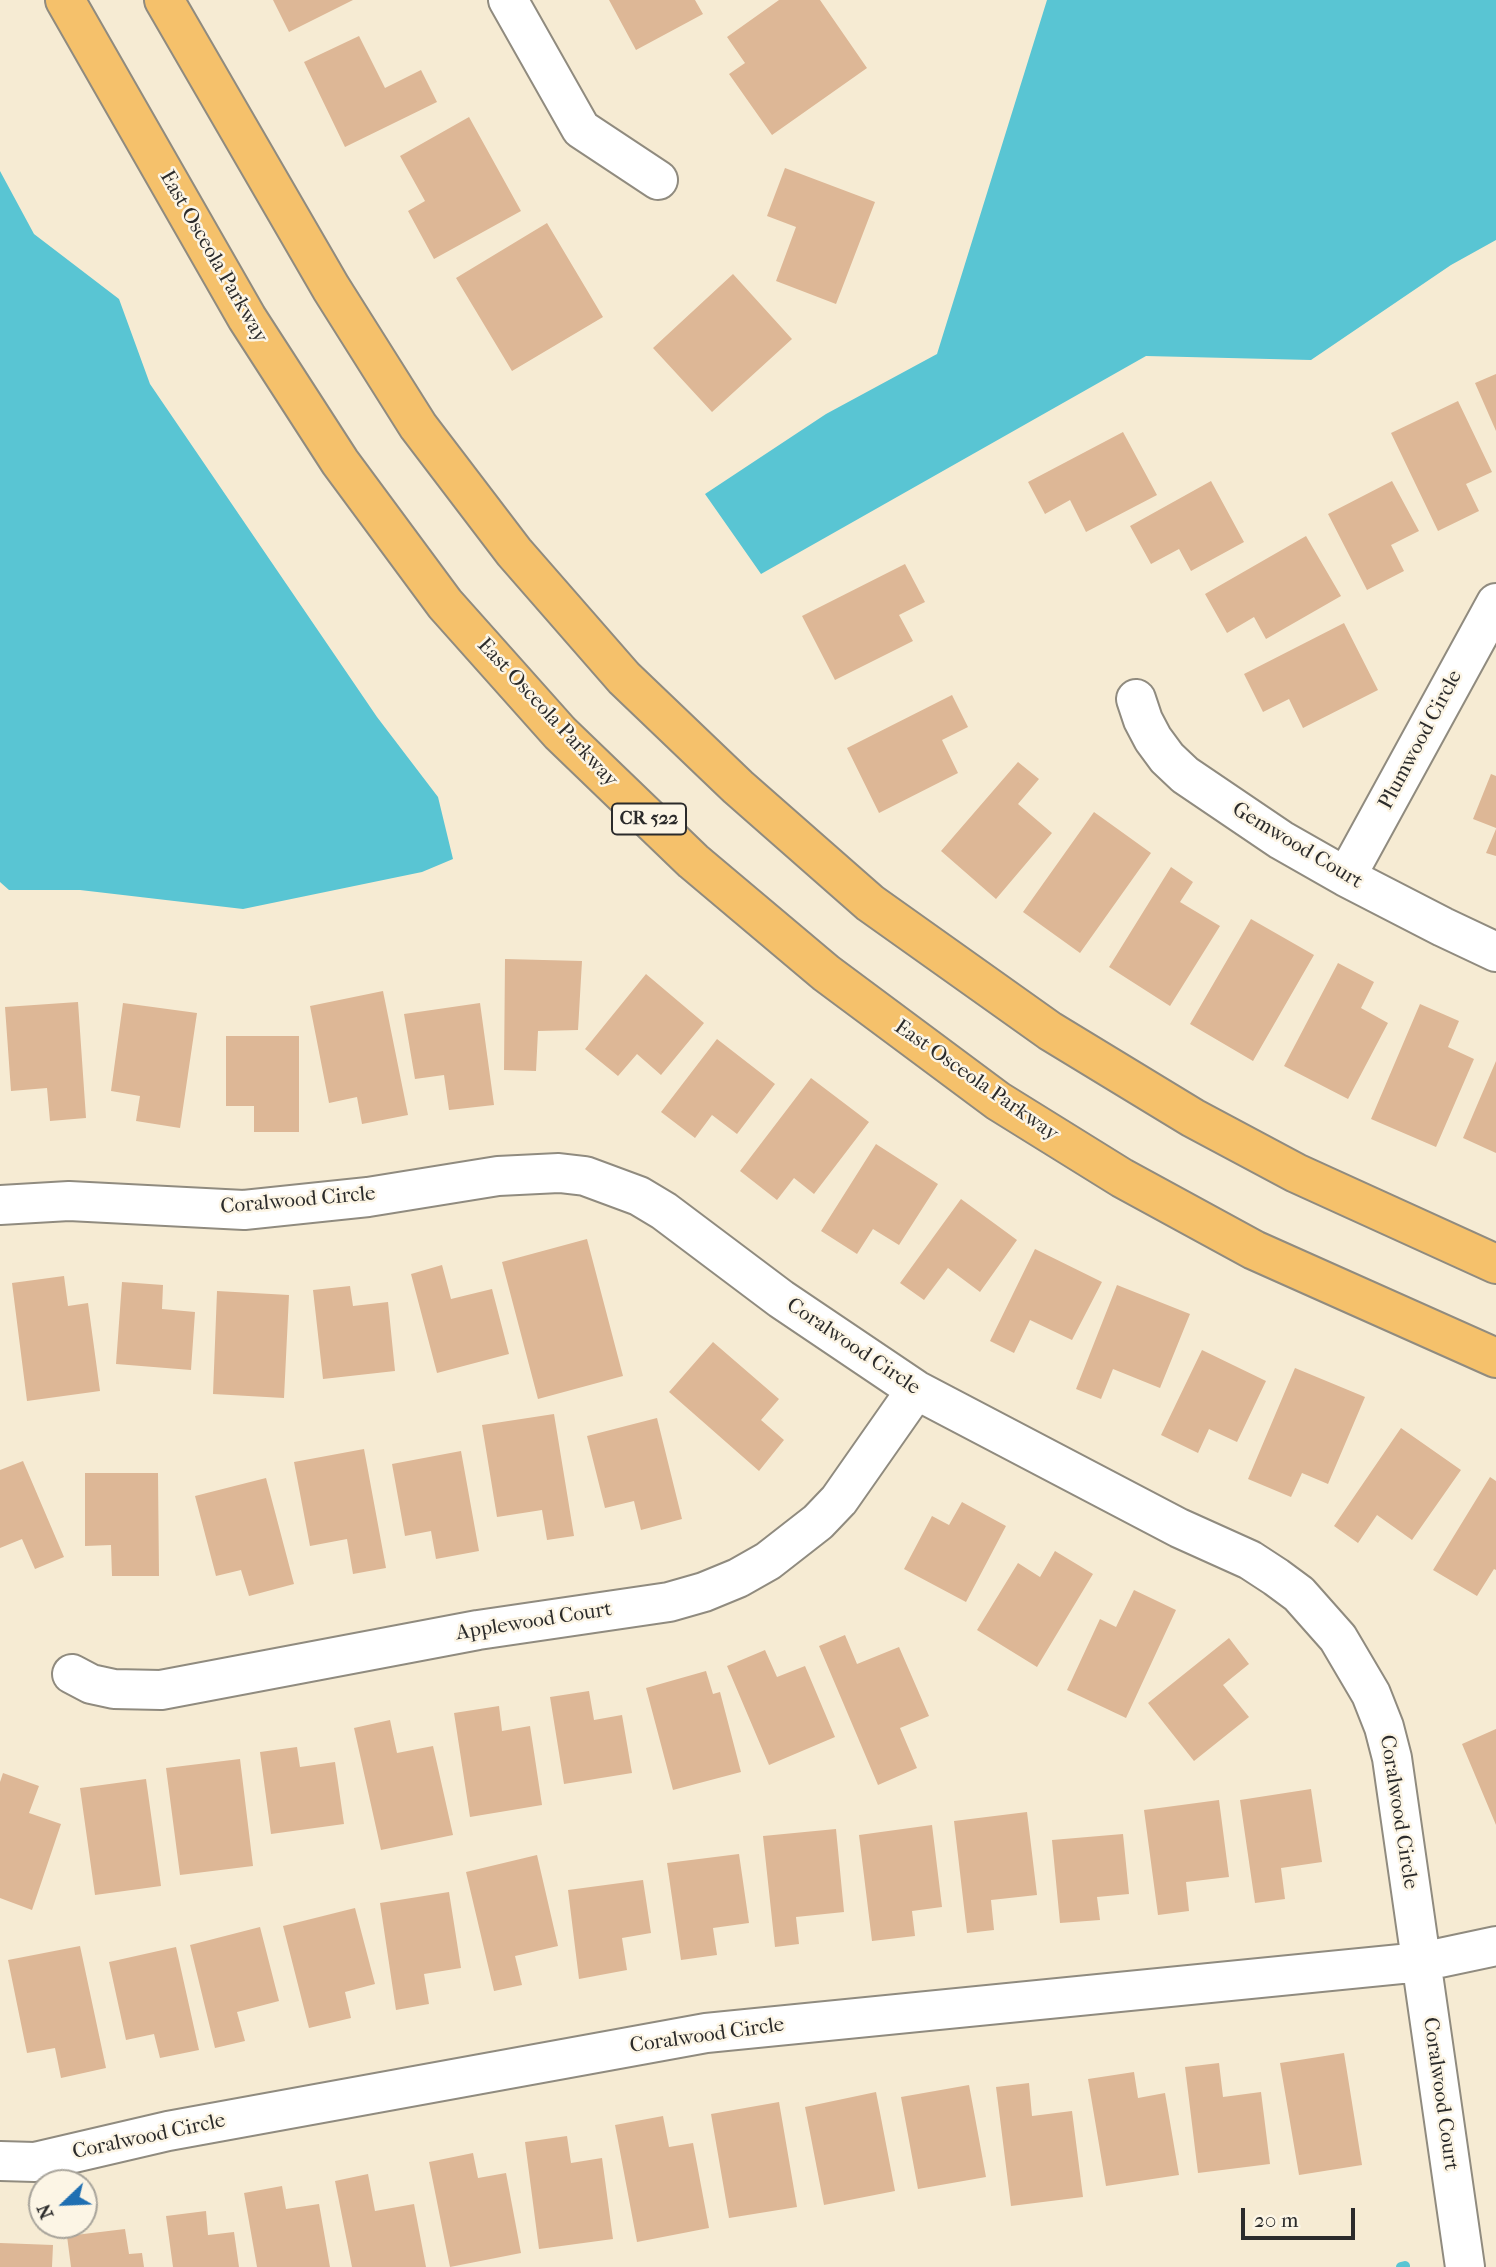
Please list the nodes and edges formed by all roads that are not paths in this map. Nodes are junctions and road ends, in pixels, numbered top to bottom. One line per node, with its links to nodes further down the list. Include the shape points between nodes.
1 (65, 0): 11 (main road, East Osceola Parkway / CR 522, via 247,318 340,463 445,604 560,733 693,861 826,973 998,1101 1122,1178 1254,1250)
2 (164, 0): 10 (main road, via 331,288 418,426 514,552 624,678 729,778 870,903 1049,1031 1193,1118 1296,1173)
3 (508, 0): 4 (street, via 581,129)
4 (657, 180)
5 (1496, 603): 7 (street, Plumwood Circle)
6 (1136, 699): 7 (street, Gemwood Court, via 1153,739 1185,775 1281,840)
7 (1346, 877): 8 (street, Gemwood Court)
8 (1496, 951)
9 (0, 1205): 12 (street, Coralwood Circle, via 69,1200 244,1210 529,1173 585,1176 639,1196 664,1211)
10 (1496, 1264)
11 (1496, 1358)
12 (916, 1390): 13 (street, Applewood Court, via 839,1500 818,1522 768,1561 704,1592 669,1602 466,1632 161,1690 114,1689); 15 (street, Coralwood Circle, via 1179,1528 1250,1560 1318,1614 1356,1666 1384,1727)
13 (72, 1674)
14 (1496, 1946): 15 (street, Coralwood Circle)
15 (1421, 1962): 16 (street, Coralwood Circle, via 706,2033 168,2131 35,2162); 17 (street, Coralwood Court)
16 (0, 2161)
17 (1465, 2267)

